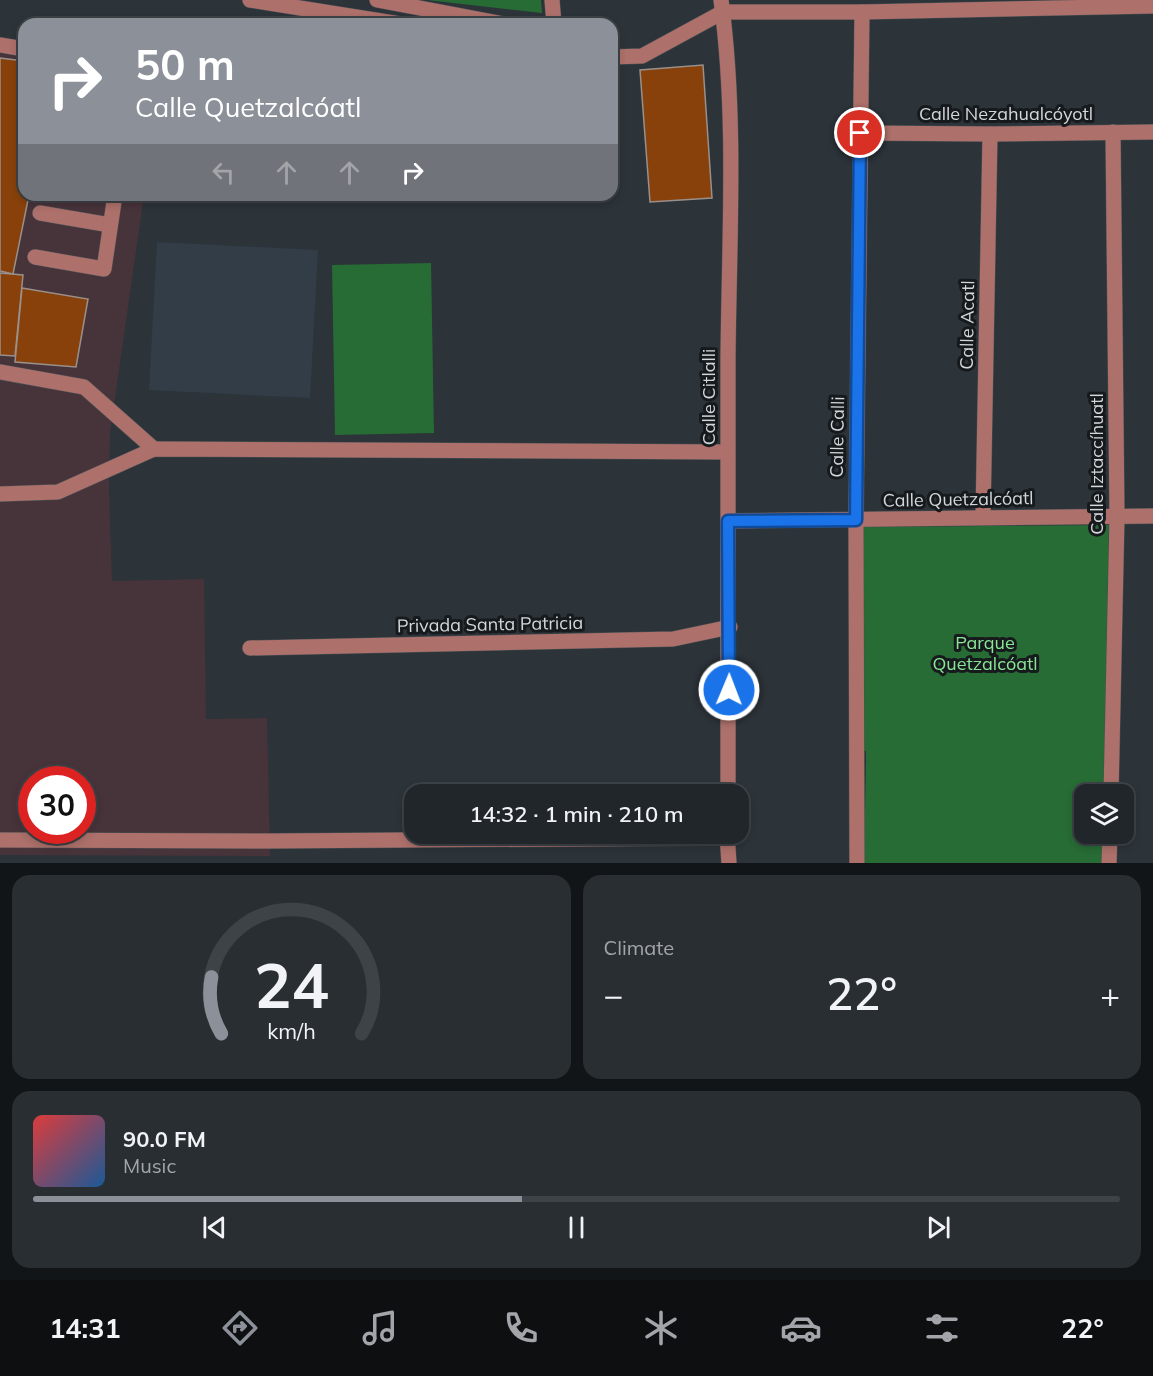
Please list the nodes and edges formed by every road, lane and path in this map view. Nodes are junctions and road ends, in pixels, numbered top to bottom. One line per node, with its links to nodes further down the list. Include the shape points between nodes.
1 (250, 0): 4 (street)
2 (377, 0): 5 (street)
3 (552, 0): 12 (street)
4 (287, 3): 9 (street)
5 (410, 3): 10 (street); 11 (street)
6 (722, 6): 8 (street); 15 (street, via 642,56); 26 (street, Calle Citlalli, via 730,121)
7 (1153, 6): 8 (street)
8 (862, 12): 18 (street, Calle Calli)
9 (368, 18)
10 (408, 18)
11 (477, 18)
12 (554, 18)
13 (0, 45): 14 (street)
14 (18, 48)
15 (618, 57)
16 (1113, 132): 17 (street, Calle Nezahualcóyotl); 19 (street, Calle Nezahualcóyotl); 29 (street, Calle Iztaccíhuatl)
17 (1153, 132)
18 (860, 133): 19 (street, Calle Nezahualcóyotl); 31 (street, Calle Calli)
19 (990, 134): 30 (street, Calle Acatl)
20 (114, 201): 22 (street)
21 (40, 213): 22 (street)
22 (110, 225): 23 (street, via 104,269)
23 (35, 257)
24 (0, 372): 25 (street, via 84,387)
25 (154, 449): 26 (street); 27 (street, via 58,492)
26 (727, 452): 32 (street, Calle Citlalli)
27 (0, 494)
28 (1153, 516): 29 (street, Calle Quetzalcóatl)
29 (1117, 517): 30 (street, Calle Quetzalcóatl); 36 (street, Calle Iztaccíhuatl)
30 (984, 518): 31 (street, Calle Quetzalcóatl)
31 (856, 520): 32 (street, Calle Quetzalcóatl); 42 (street, Calle Calli)
32 (728, 521): 33 (street, Calle Citlalli)
33 (730, 627): 34 (street, Privada Santa Patricia, via 673,639); 35 (street, Calle Citlalli)
34 (250, 648)
35 (728, 784)
36 (1111, 784)
37 (0, 840): 38 (street)
38 (404, 840)
39 (728, 844): 41 (street)
40 (1110, 844): 43 (street)
41 (729, 863)
42 (857, 863)
43 (1109, 863)

